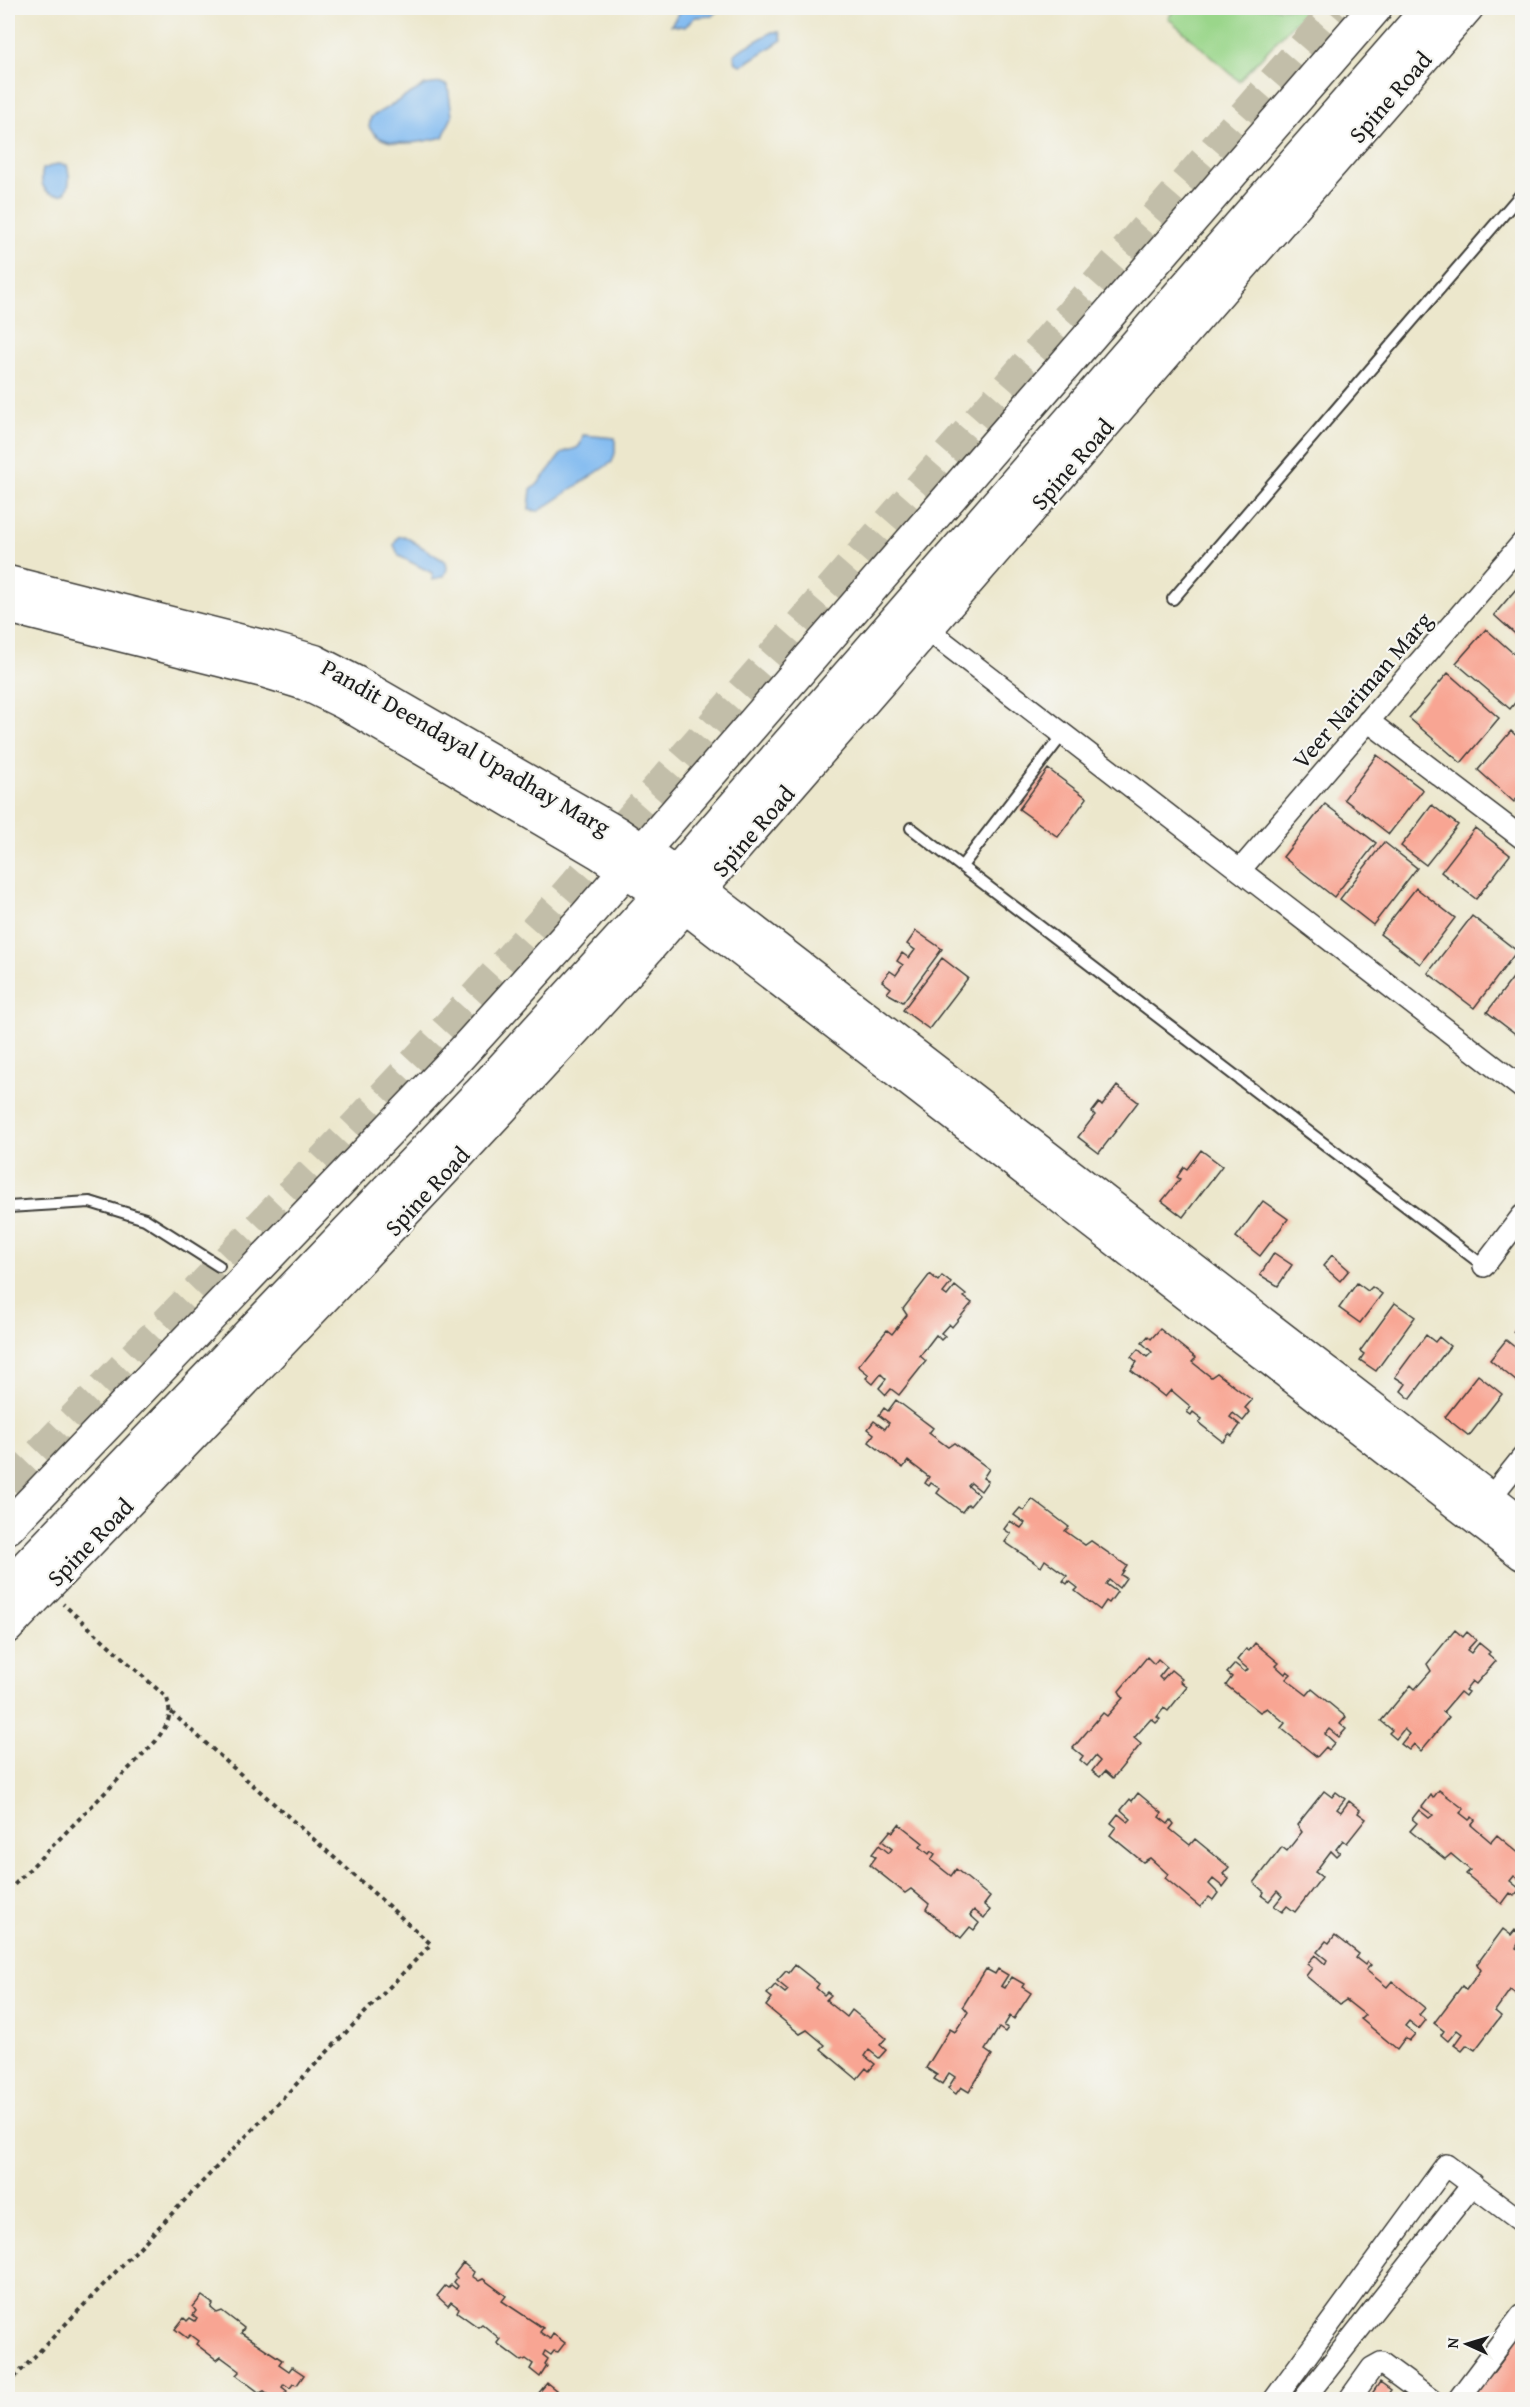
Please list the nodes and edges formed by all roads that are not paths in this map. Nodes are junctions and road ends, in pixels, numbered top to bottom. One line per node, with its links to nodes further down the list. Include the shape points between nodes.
1 (1375, 8): 14 (main road)
2 (1429, 8): 17 (main road, Spine Road)
3 (1468, 8): 9 (main road, Spine Road)
4 (1522, 193): 7 (lane)
5 (1522, 543): 10 (street, Veer Nariman Marg)
6 (8, 581): 14 (main road, Pandit Deendayal Upadhay Marg, via 315,660 618,832)
7 (1173, 599)
8 (8, 608): 14 (main road, Pandit Deendayal Upadhay Marg, via 305,685)
9 (928, 630): 11 (street); 17 (main road, Spine Road)
10 (1368, 721): 13 (street); 16 (street, Veer Nariman Marg)
11 (1063, 734): 15 (lane); 16 (street)
12 (911, 828): 15 (lane)
13 (1522, 837)
14 (634, 861): 17 (main road, Pandit Deendayal Upadhay Marg); 26 (main road, via 434,1083)
15 (962, 866): 22 (lane)
16 (1240, 870): 18 (street)
17 (681, 891): 24 (main road, Pandit Deendayal Upadhay Marg); 28 (main road, Spine Road, via 438,1137); 29 (main road, Spine Road, via 500,1114)
18 (1522, 1088)
19 (8, 1207): 21 (lane, via 90,1202 145,1219)
20 (1522, 1216): 22 (street)
21 (219, 1266)
22 (1484, 1266)
23 (1522, 1458): 24 (street)
24 (1482, 1508): 25 (main road); 27 (main road)
25 (1522, 1522)
26 (8, 1527)
27 (1522, 1555)
28 (8, 1586)
29 (8, 1628)
30 (1473, 2184): 31 (street); 33 (street, via 1446,2165); 34 (street)
31 (1522, 2222)
32 (1522, 2315): 37 (street)
33 (1274, 2400)
34 (1303, 2400)
35 (1349, 2400): 36 (street, via 1372,2368 1381,2363)
36 (1431, 2400)
37 (1458, 2400)

